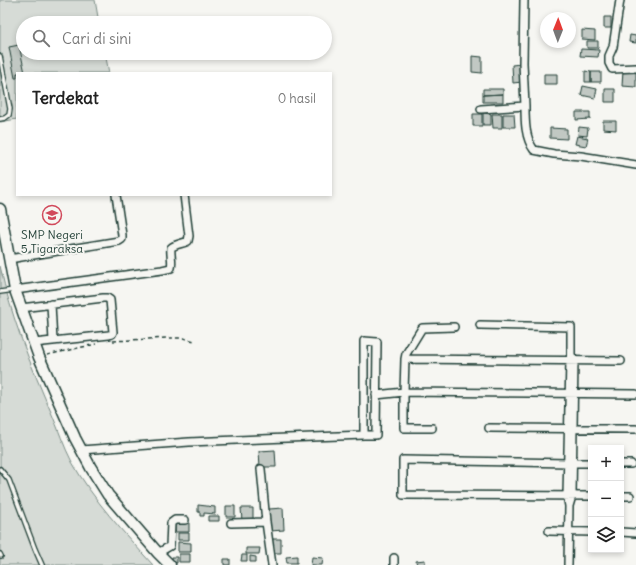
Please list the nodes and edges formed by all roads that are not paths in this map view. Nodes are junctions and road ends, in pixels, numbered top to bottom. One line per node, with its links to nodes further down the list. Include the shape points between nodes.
1 (524, 0): 5 (street)
2 (620, 0): 4 (street, via 609,63 612,69)
3 (0, 56): 7 (lane, via 10,109 9,115)
4 (636, 68)
5 (525, 106): 6 (street); 8 (street, via 529,142 534,150)
6 (481, 109)
7 (0, 120)
8 (636, 165)
9 (116, 196): 12 (street, via 122,239)
10 (184, 196): 13 (street, via 189,236 188,241 171,248 171,268)
11 (0, 209): 12 (street)
12 (8, 259): 13 (street)
13 (15, 290): 14 (lane); 16 (street)
14 (0, 292)
15 (51, 304): 16 (street); 19 (street); 19 (street, via 107,298 110,300 113,332 109,335)
16 (21, 308): 20 (street)
17 (480, 325): 21 (street, via 571,327)
18 (454, 327): 22 (street, via 422,328)
19 (53, 341): 20 (street)
20 (34, 344): 33 (street)
21 (572, 358): 22 (street); 23 (street); 25 (street)
22 (405, 359): 24 (street)
23 (621, 361)
24 (404, 392): 25 (street); 27 (street); 28 (street, via 404,428)
25 (571, 393): 26 (street); 30 (street)
26 (636, 394)
27 (376, 395): 32 (street, via 376,435); 32 (street, via 377,342 364,341)
28 (432, 428)
29 (489, 428): 30 (street)
30 (571, 429): 31 (street); 34 (street)
31 (636, 429)
32 (364, 435): 33 (street, via 189,442)
33 (81, 450): 52 (street, via 108,495)
34 (570, 463): 35 (street); 40 (street); 40 (street, via 403,460 403,495)
35 (588, 463)
36 (624, 464): 37 (street)
37 (631, 464)
38 (0, 469): 53 (lane, via 10,480)
39 (261, 469): 45 (street)
40 (570, 496): 41 (street); 48 (street)
41 (588, 496)
42 (624, 496): 43 (street)
43 (630, 496)
44 (185, 520): 52 (street, via 171,522 170,546)
45 (266, 522): 46 (street); 55 (street)
46 (232, 523)
47 (549, 531): 48 (street)
48 (569, 531): 49 (street); 56 (street)
49 (588, 532)
50 (624, 532): 51 (street)
51 (636, 532)
52 (158, 553): 54 (street)
53 (42, 565)
54 (170, 565)
55 (272, 565)
56 (568, 565)

